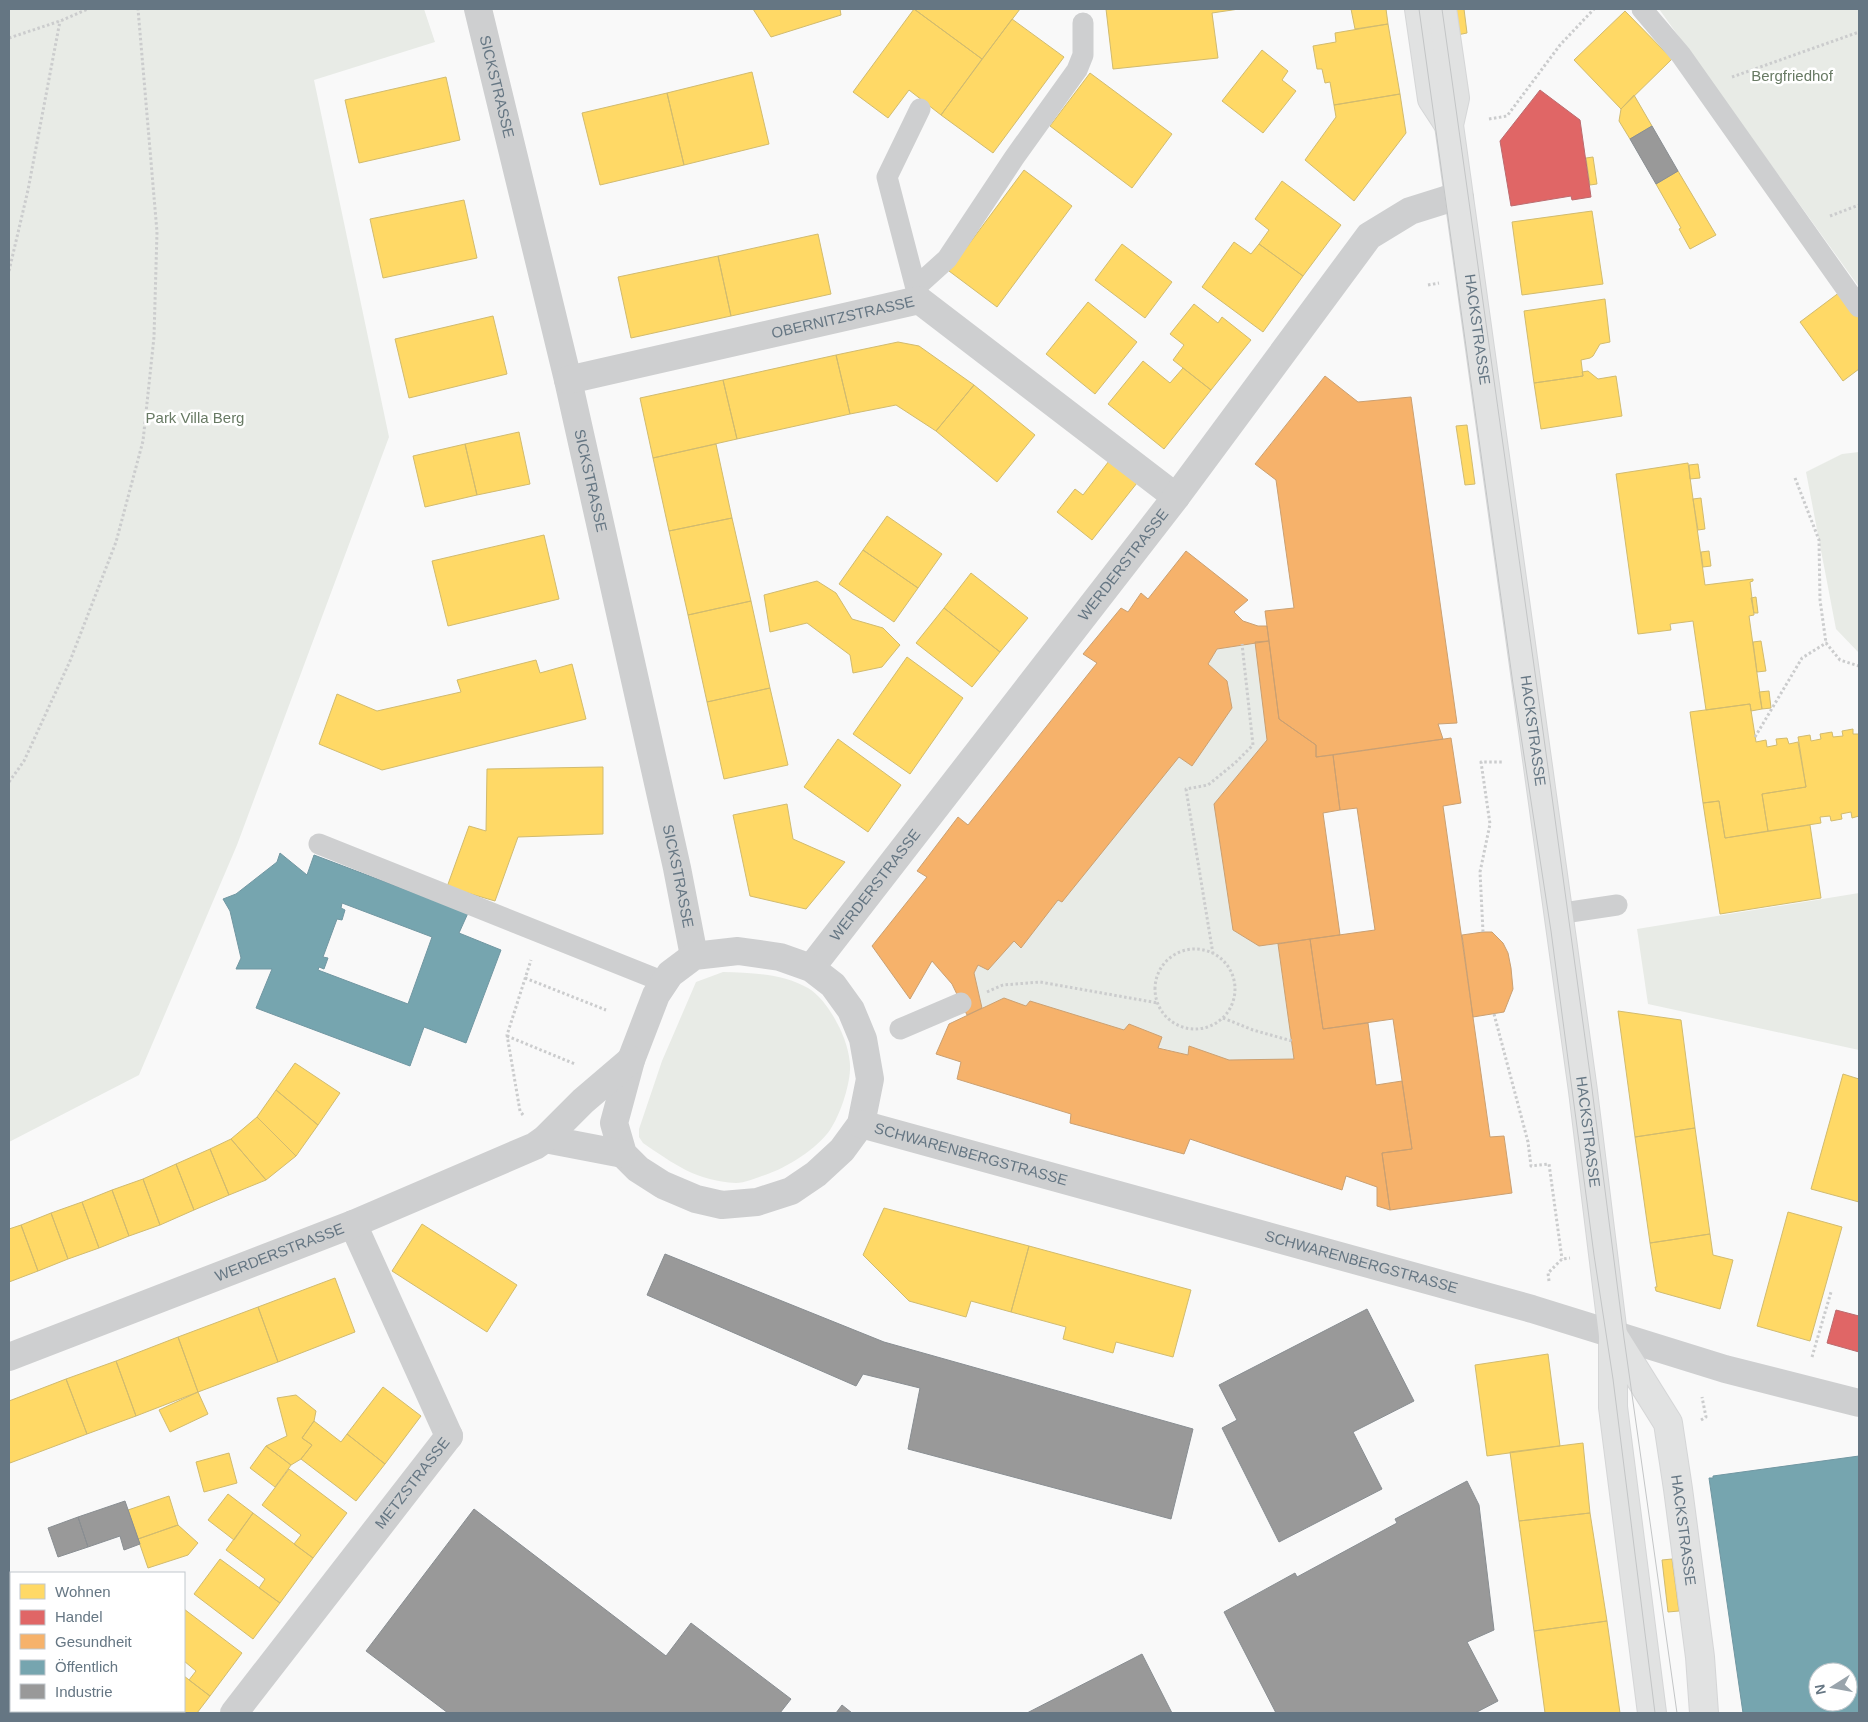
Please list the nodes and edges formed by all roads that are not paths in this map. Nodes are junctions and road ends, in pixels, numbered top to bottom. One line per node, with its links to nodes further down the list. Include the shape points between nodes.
1 (478, 9): 11 (street, SICKSTRASSE)
2 (1419, 9): 7 (main road, HACKSTRASSE, via 1432,99)
3 (1442, 9): 7 (main road, HACKSTRASSE, via 1455,98)
4 (1642, 9): 10 (lane, via 1681,55)
5 (1083, 23): 9 (lane, via 1083,55 1077,70 947,259)
6 (920, 109): 9 (lane, via 888,177)
7 (1449, 125): 8 (main road, HACKSTRASSE)
8 (1460, 198): 12 (street, WERDERSTRASSE, via 1410,211 1370,236); 15 (main road, HACKSTRASSE)
9 (917, 294): 11 (street, OBERNITZSTRASSE); 12 (street, OBERNITZSTRASSE)
10 (1859, 308)
11 (568, 380): 16 (street, SICKSTRASSE)
12 (1176, 496): 17 (street, WERDERSTRASSE)
13 (319, 844): 18 (lane)
14 (1617, 905): 15 (lane)
15 (1557, 914): 26 (main road, HACKSTRASSE)
16 (694, 956): 17 (street, via 738,950 780,957); 18 (street)
17 (811, 968): 22 (street, via 833,985 851,1010 862,1039 870,1079)
18 (664, 982): 21 (street)
19 (970, 999): 20 (lane)
20 (900, 1029)
21 (631, 1060): 23 (street, WERDERSTRASSE); 24 (street, via 614,1124)
22 (861, 1124): 24 (street, via 842,1150 816,1174 792,1191 757,1202 722,1205 696,1199 663,1185 638,1169); 26 (street, SCHWARENBERGSTRASSE, via 1513,1304)
23 (545, 1139): 24 (street); 25 (street, WERDERSTRASSE)
24 (623, 1154)
25 (353, 1224): 27 (street, WERDERSTRASSE); 29 (street, METZSTRASSE, via 449,1436)
26 (1613, 1335): 28 (street, SCHWARENBERGSTRASSE, via 1725,1369); 30 (main road, HACKSTRASSE, via 1613,1407); 31 (main road, HACKSTRASSE, via 1668,1423 1700,1657)
27 (9, 1357)
28 (1859, 1403)
29 (234, 1713)
30 (1652, 1713)
31 (1704, 1713)

